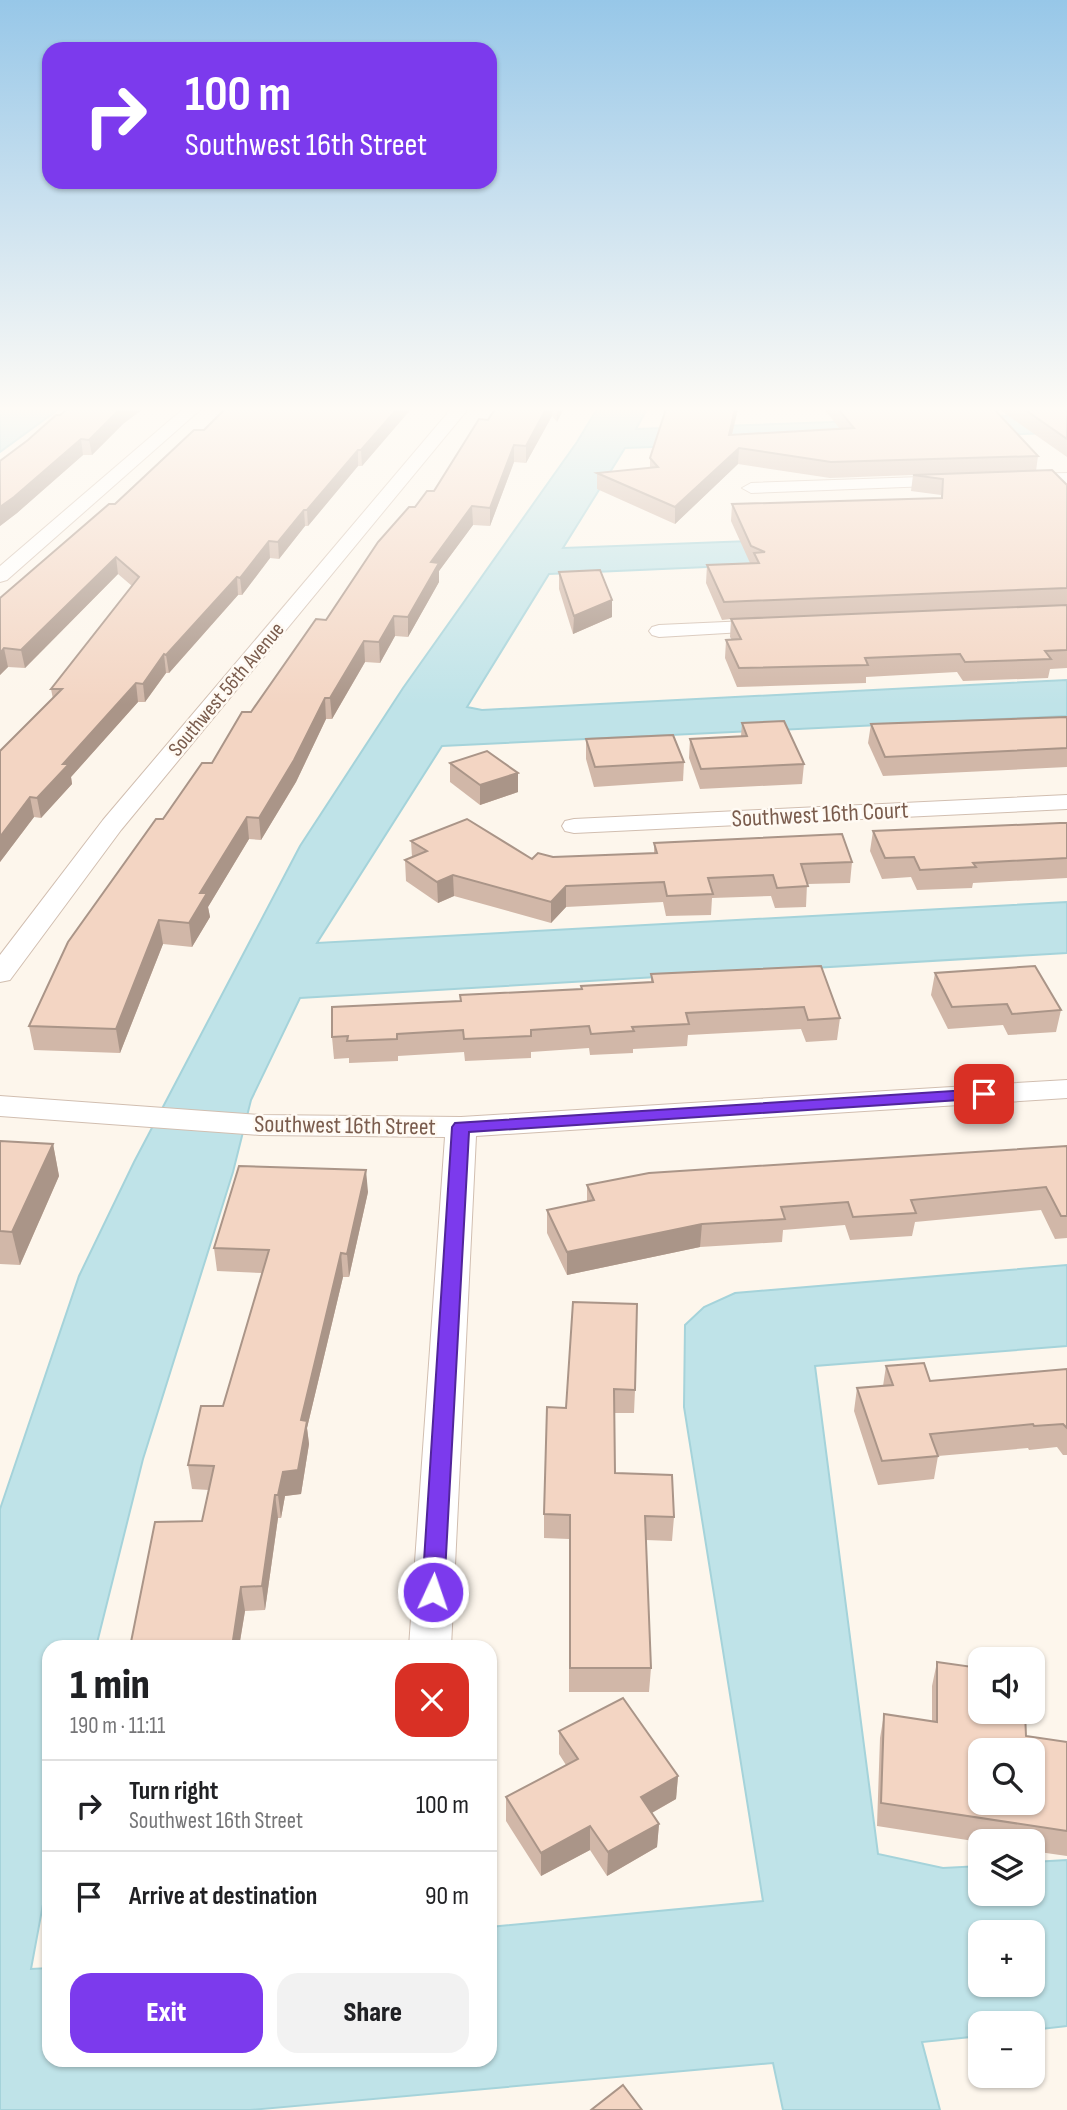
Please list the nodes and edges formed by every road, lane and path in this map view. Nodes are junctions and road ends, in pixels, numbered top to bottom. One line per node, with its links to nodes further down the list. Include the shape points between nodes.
1 (79, 507): 3 (street)
2 (378, 507): 8 (street, Southwest 56th Avenue, via 112,825)
3 (0, 576)
4 (795, 625): 5 (street)
5 (659, 631)
6 (1067, 802): 7 (street, Southwest 16th Court)
7 (574, 826)
8 (0, 974)
9 (1067, 1089): 11 (street, Southwest 16th Street)
10 (0, 1106): 11 (street, Southwest 16th Street, via 260,1125)
11 (461, 1127): 12 (street)
12 (430, 1640)

